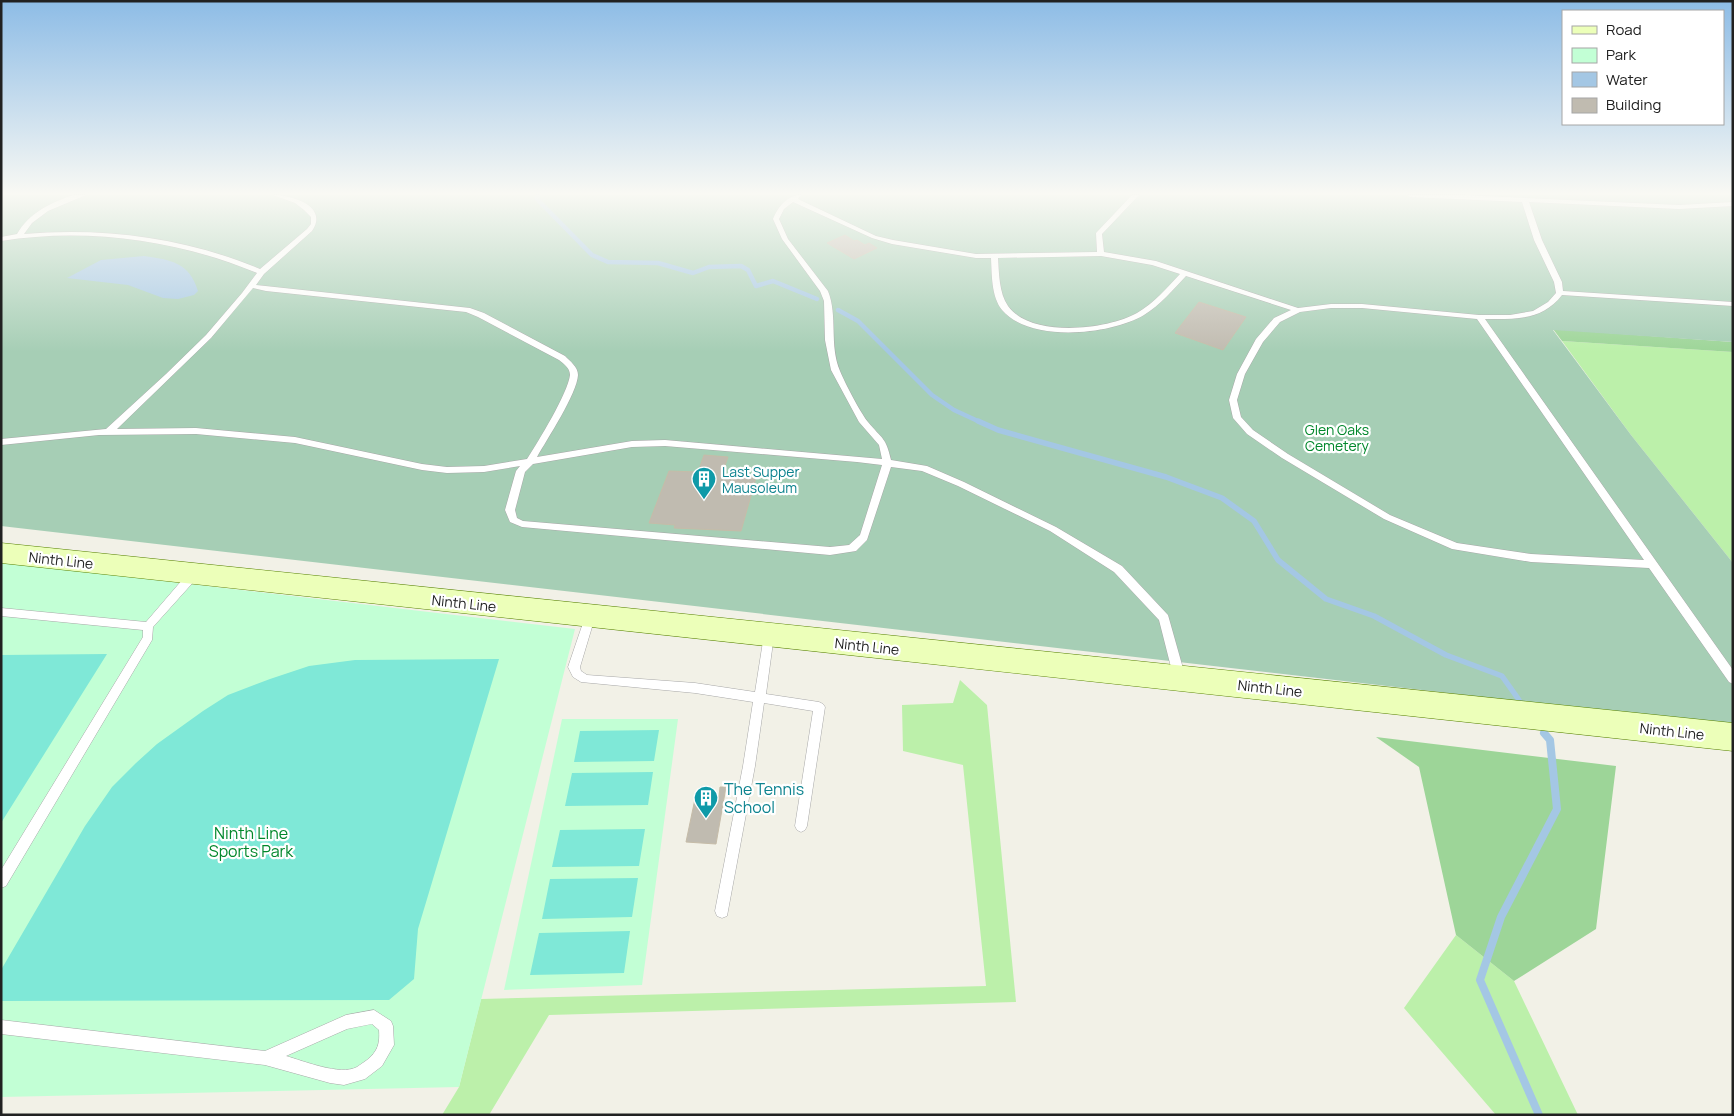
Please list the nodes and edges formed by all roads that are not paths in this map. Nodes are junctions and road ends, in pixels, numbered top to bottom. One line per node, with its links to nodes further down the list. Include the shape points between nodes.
1 (188, 247): 9 (lane, via 235,260)
2 (291, 247): 9 (lane)
3 (792, 247): 19 (lane, via 828,300 829,340 835,370 863,422 883,444)
4 (925, 247): 8 (lane)
5 (1100, 247): 7 (lane)
6 (1541, 247): 12 (lane)
7 (1101, 254): 8 (lane); 10 (lane, via 1153,263)
8 (994, 256): 10 (lane, via 1000,297 1006,309 1035,327 1108,326 1129,320 1152,305)
9 (261, 272): 11 (lane)
10 (1185, 273): 14 (lane)
11 (252, 286): 16 (lane, via 209,338); 18 (lane, via 467,310 562,358 574,374 568,394)
12 (1560, 293): 13 (lane); 15 (lane, via 1551,304 1535,313)
13 (1733, 304)
14 (1298, 310): 15 (lane, via 1362,306); 21 (lane, via 1277,320 1259,341 1240,374 1233,400 1238,418 1250,432 1387,517 1455,546 1531,558)
15 (1479, 317): 21 (lane)
16 (108, 432): 17 (lane); 18 (lane, via 196,431 295,440 447,470)
17 (1, 442)
18 (530, 461): 19 (lane, via 632,444 665,443); 19 (lane, via 521,471 510,510 513,520 522,524 830,551 852,548 864,537)
19 (887, 464): 27 (lane, via 924,468 961,484 1053,529 1118,569 1164,618)
20 (1, 553): 22 (main road, Ninth Line)
21 (1652, 564): 28 (lane)
22 (194, 575): 24 (main road, Ninth Line); 25 (lane)
23 (1, 612): 25 (lane)
24 (590, 617): 26 (main road, Ninth Line); 29 (lane, via 574,667 577,674 586,679 695,688)
25 (148, 626): 32 (lane, via 148,637)
26 (769, 636): 27 (main road, Ninth Line); 29 (lane)
27 (1180, 679): 30 (main road, Ninth Line)
28 (1733, 679)
29 (759, 698): 31 (lane, via 819,707); 33 (lane)
30 (1733, 737)
31 (801, 826)
32 (1, 882)
33 (722, 911)
34 (1, 1027): 35 (lane)
35 (265, 1058): 35 (lane, via 330,1076 344,1078 360,1074 377,1061 387,1045 386,1026 374,1017 346,1022)

